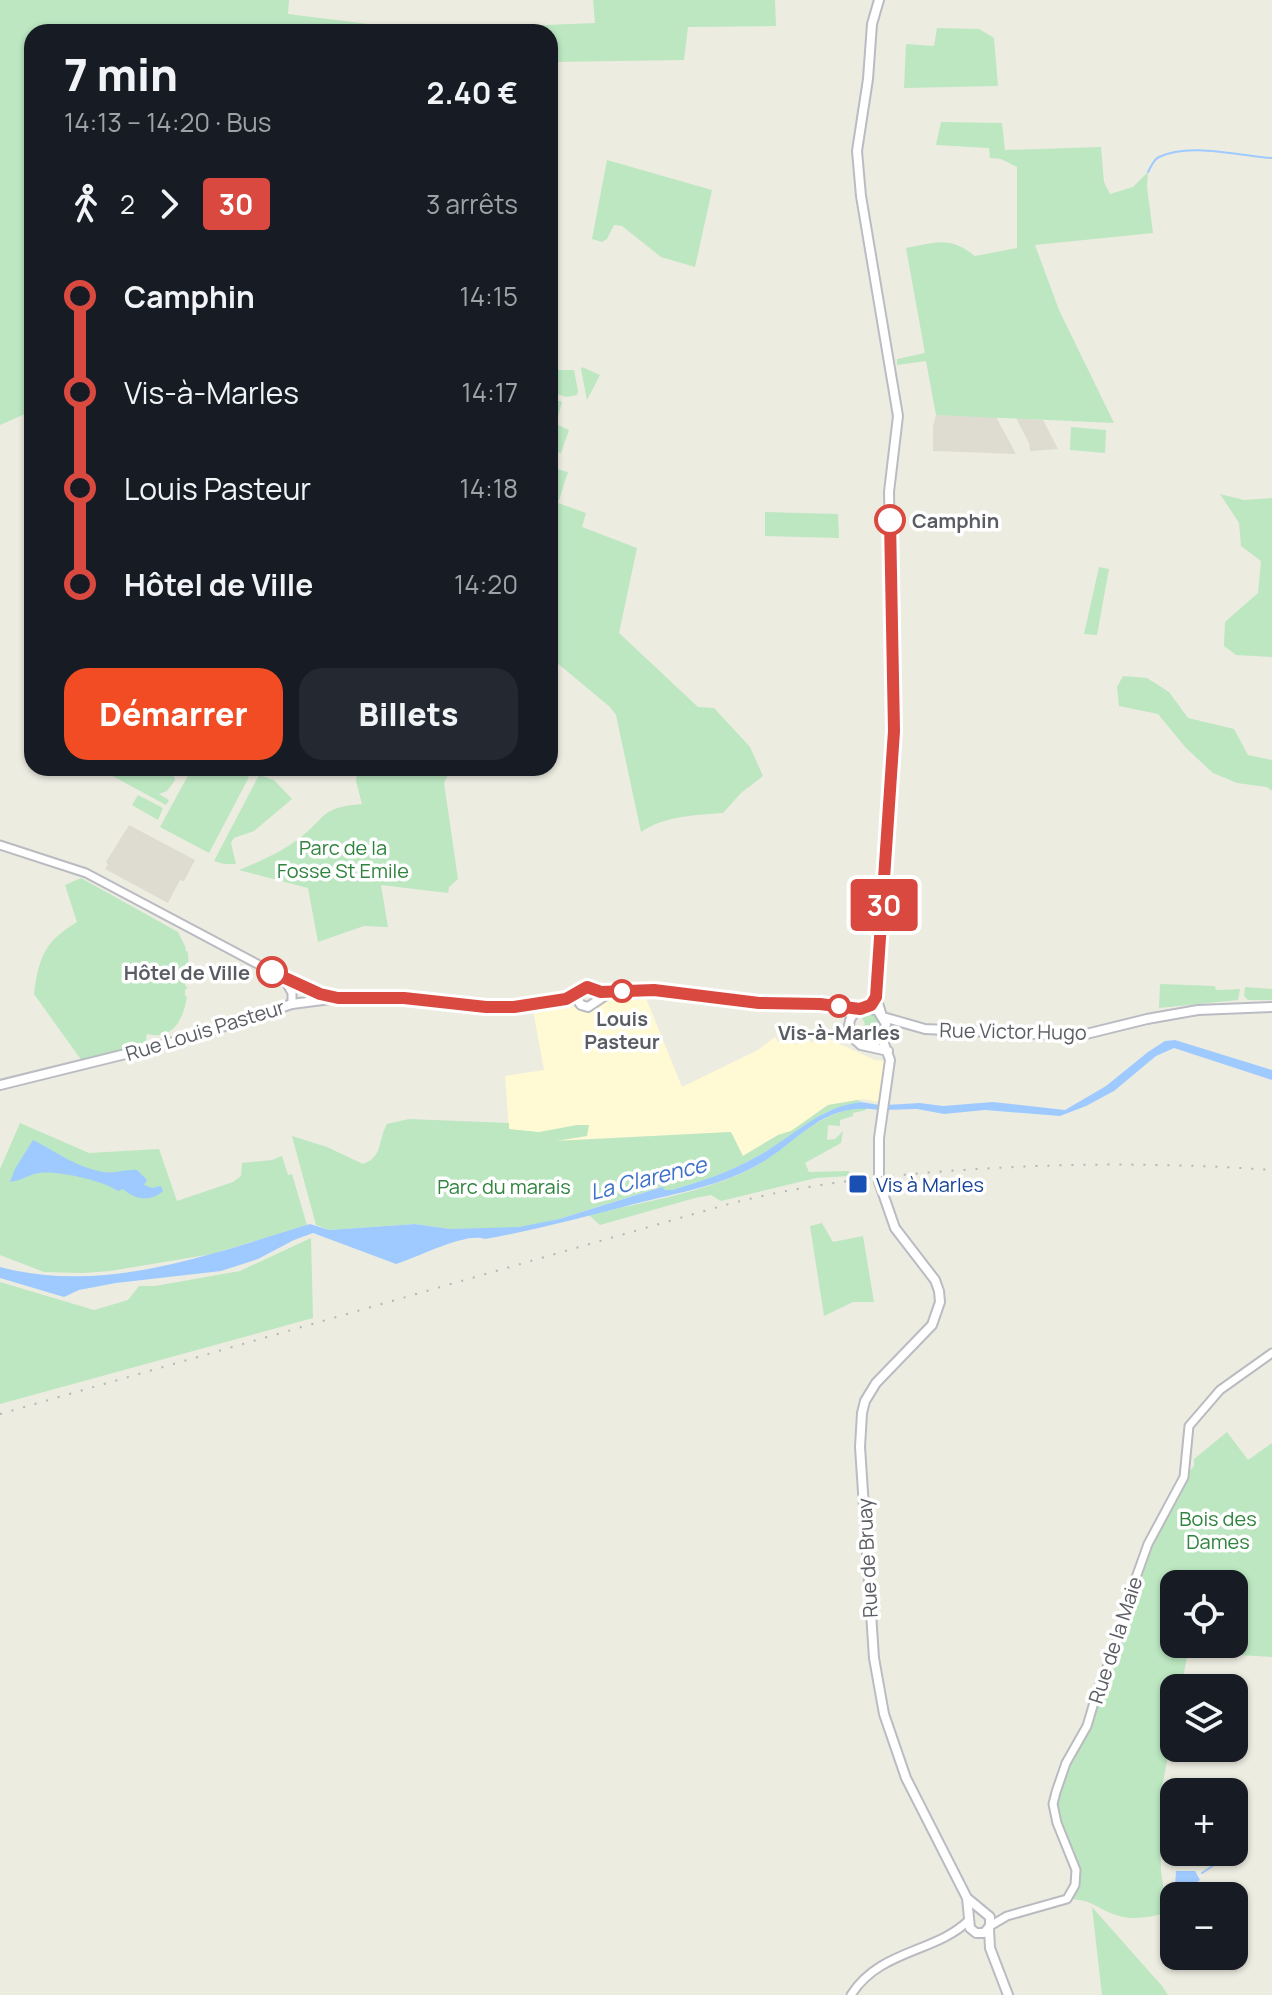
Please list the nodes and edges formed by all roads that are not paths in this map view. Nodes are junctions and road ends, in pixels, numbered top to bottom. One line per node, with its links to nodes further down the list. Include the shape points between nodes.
1 (879, 0): 8 (main road, via 857,160 898,416 889,492 894,731)
2 (0, 845): 3 (street, via 86,873)
3 (282, 977): 4 (street); 12 (street)
4 (302, 987): 9 (street); 11 (street)
5 (595, 991): 6 (main road); 7 (main road, via 587,987); 10 (main road)
6 (609, 993): 10 (main road); 13 (main road, via 654,990 759,1003)
7 (578, 997): 9 (main road, Rue Louis Pasteur, via 514,1007); 10 (main road, via 588,1007)
8 (876, 997): 15 (main road); 16 (main road)
9 (338, 998): 11 (main road, Rue Louis Pasteur)
10 (596, 1001)
11 (303, 1002): 12 (main road, Rue Louis Pasteur)
12 (292, 1004): 22 (main road, Rue Louis Pasteur, via 182,1040)
13 (832, 1005): 15 (main road); 17 (main road)
14 (1272, 1007): 18 (main road, Rue Victor Hugo, via 1198,1010 1078,1036)
15 (863, 1008): 16 (main road); 17 (main road)
16 (882, 1015): 18 (main road, Rue Victor Hugo); 19 (main road)
17 (849, 1020): 20 (main road, via 853,1039)
18 (901, 1024): 19 (main road)
19 (884, 1035): 20 (main road); 21 (main road)
20 (871, 1045): 21 (main road)
21 (888, 1051): 24 (main road, Rue de Bruay, via 879,1178 901,1238 935,1280 940,1302 932,1325 876,1383 862,1413 870,1625 878,1689 900,1762)
22 (0, 1085)
23 (1272, 1353): 26 (street, Rue de la Maie, via 1220,1390 1189,1426 1184,1477 1148,1544 1087,1726 1056,1792 1054,1813 1076,1870 1075,1885 1067,1899)
24 (967, 1898): 25 (main road); 27 (main road)
25 (983, 1912): 26 (street); 27 (main road); 28 (main road, via 990,1917)
26 (1007, 1916): 28 (street)
27 (969, 1918): 29 (street); 30 (main road)
28 (990, 1928): 30 (main road); 31 (main road)
29 (952, 1933): 30 (street); 32 (street, via 892,1958)
30 (976, 1933): 31 (main road)
31 (990, 1948): 33 (main road)
32 (851, 1995)
33 (1008, 1995)

